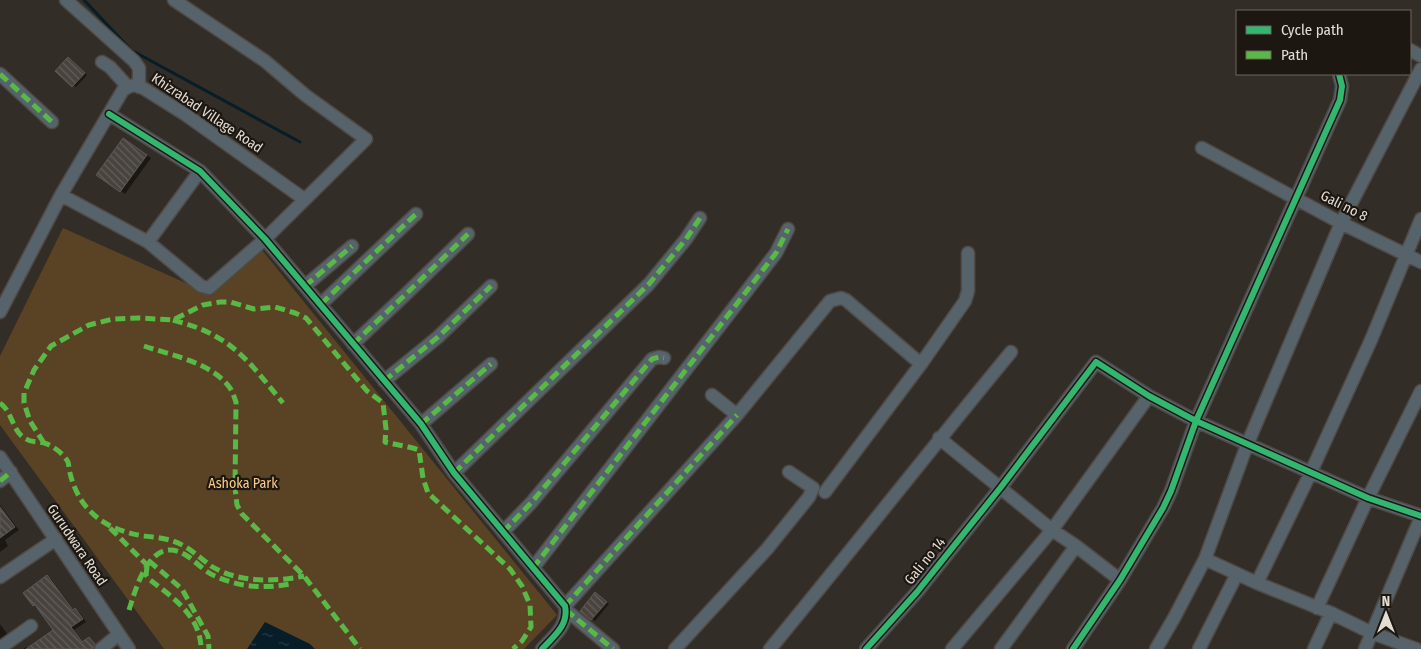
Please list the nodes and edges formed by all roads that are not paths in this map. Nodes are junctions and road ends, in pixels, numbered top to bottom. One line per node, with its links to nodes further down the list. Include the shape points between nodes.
1 (66, 0): 7 (street, Khizrabad Village Road, via 134,61 138,68)
2 (174, 0): 14 (street, via 265,61 366,139)
3 (102, 62): 7 (street)
4 (1421, 69): 18 (street)
5 (0, 74): 9 (street)
6 (1339, 75): 13 (street, via 1340,100)
7 (134, 87): 8 (street, via 123,90); 14 (street, Khizrabad Village Road, via 186,115)
8 (108, 114): 11 (street); 12 (street)
9 (52, 122)
10 (1202, 148): 13 (street, Gali no 8)
11 (200, 171): 21 (street); 22 (street)
12 (61, 195): 22 (street); 30 (street)
13 (1297, 198): 18 (street, Gali no 8); 41 (street)
14 (304, 199): 21 (street)
15 (416, 214): 29 (street)
16 (700, 218): 49 (street, via 649,284)
17 (1421, 219): 25 (street)
18 (1341, 223): 25 (street, Gali no 8); 44 (street)
19 (788, 229): 60 (street, via 776,253)
20 (468, 234): 31 (street)
21 (265, 240): 22 (street, via 209,288 201,286); 27 (street)
22 (148, 242)
23 (352, 246): 27 (street)
24 (968, 253): 35 (street, via 965,301)
25 (1406, 254): 26 (street, Gali no 8); 48 (street)
26 (1421, 262)
27 (305, 286): 29 (street)
28 (492, 286): 36 (street, via 438,337)
29 (321, 304): 31 (street)
30 (0, 312)
31 (353, 344): 36 (street)
32 (1011, 352): 43 (street)
33 (664, 358): 56 (street, via 652,359)
34 (491, 364): 42 (street)
35 (921, 364): 40 (street, via 846,300 836,299 826,305); 52 (street)
36 (384, 381): 42 (street)
37 (1421, 391): 53 (street)
38 (712, 395): 40 (street)
39 (1148, 396): 41 (street); 51 (street, Gali no 14, via 1096,362); 55 (street)
40 (738, 416): 65 (street)
41 (1196, 421): 44 (street); 63 (street, via 1163,508)
42 (421, 424): 49 (street)
43 (939, 438): 51 (street); 77 (street)
44 (1247, 445): 48 (street); 59 (street)
45 (0, 457): 46 (street, Gurudwara Road)
46 (11, 472): 50 (street); 57 (street, Gurudwara Road)
47 (789, 472): 76 (street, via 813,488 809,498 768,549)
48 (1311, 472): 53 (street); 64 (street)
49 (454, 473): 56 (street)
50 (0, 480)
51 (1001, 487): 55 (street); 78 (street, Gali no 14, via 917,592)
52 (825, 492)
53 (1368, 498): 54 (street); 66 (street)
54 (1421, 517): 69 (street)
55 (1052, 530): 58 (street); 79 (street)
56 (504, 532): 60 (street)
57 (56, 539): 62 (street); 70 (street, Gurudwara Road)
58 (1076, 546): 63 (street); 80 (street)
59 (1205, 559): 61 (street); 82 (street)
60 (533, 568): 65 (street)
61 (1237, 574): 64 (street); 83 (street)
62 (0, 578)
63 (1120, 580): 81 (street)
64 (1256, 583): 66 (street)
65 (565, 608): 71 (street, via 565,623); 75 (street)
66 (1317, 608): 67 (street)
67 (1331, 613): 69 (street); 84 (street)
68 (31, 626): 72 (street)
69 (1372, 632): 85 (street); 86 (street)
70 (118, 634): 73 (street); 74 (street, Gurudwara Road)
71 (547, 647)
72 (0, 648)
73 (101, 649)
74 (129, 649)
75 (613, 649)
76 (675, 649)
77 (770, 649)
78 (866, 649)
79 (952, 649)
80 (1001, 649)
81 (1073, 649)
82 (1156, 649)
83 (1200, 649)
84 (1314, 649)
85 (1365, 649)
86 (1416, 649)

